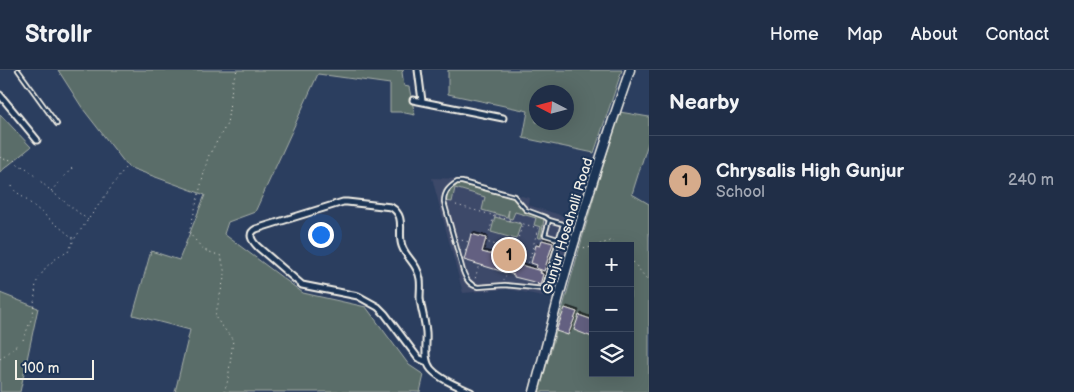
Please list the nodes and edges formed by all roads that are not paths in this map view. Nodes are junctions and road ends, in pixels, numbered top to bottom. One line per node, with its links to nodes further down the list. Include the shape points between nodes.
1 (18, 70): 8 (lane)
2 (418, 70): 6 (street)
3 (630, 70): 13 (street, Gunjur Hosahalli Road)
4 (0, 95): 9 (street)
5 (413, 100): 6 (street)
6 (422, 101): 7 (street)
7 (503, 118)
8 (57, 124)
9 (37, 140)
10 (549, 220): 11 (lane, via 563,224); 12 (lane, via 545,235); 12 (lane, via 526,210 514,196 460,181 449,188 444,197 466,278 474,286 544,289)
11 (560, 234): 12 (lane); 13 (lane)
12 (558, 239)
13 (574, 242): 16 (street, Gunjur Hosahalli Road)
14 (427, 362): 14 (street, via 421,280 401,244 397,211 391,207 343,202 252,231 252,240 258,247 302,285 358,296 378,307 418,358); 15 (street, via 441,377)
15 (471, 392)
16 (534, 392)

